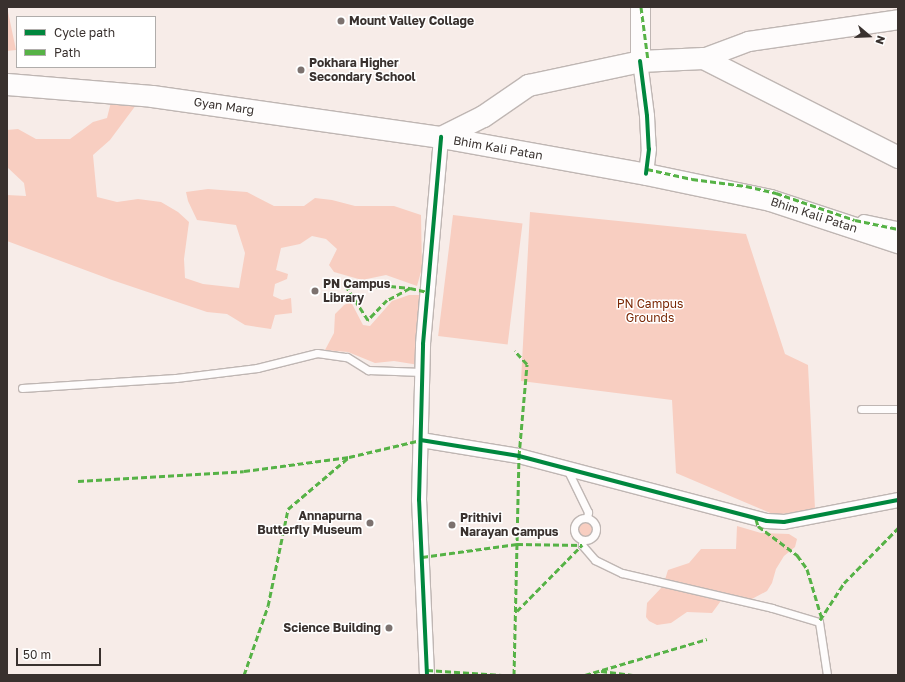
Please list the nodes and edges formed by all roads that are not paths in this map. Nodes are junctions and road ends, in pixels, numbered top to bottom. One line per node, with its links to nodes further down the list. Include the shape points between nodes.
1 (640, 7): 4 (main road)
2 (898, 19): 3 (main road, via 748,41)
3 (703, 58): 4 (main road, Bhim Kali Patan); 7 (main road, Bhim Kali Patan)
4 (644, 61): 6 (main road, Bhim Kali Patan, via 528,85 483,116); 8 (street, via 647,116)
5 (7, 84): 6 (main road, Gyan Marg, via 152,96)
6 (441, 137): 8 (main road, Bhim Kali Patan); 11 (street)
7 (898, 157)
8 (646, 172): 9 (street, via 746,186 776,193 855,220); 10 (main road, Bhim Kali Patan, via 770,200)
9 (898, 229)
10 (898, 242)
11 (422, 372): 12 (lane, via 368,370 347,357 317,353 257,368 176,378); 15 (street)
12 (22, 388)
13 (861, 409): 14 (lane)
14 (898, 409)
15 (420, 440): 16 (street, via 519,456); 20 (street, via 419,500)
16 (567, 469): 17 (street, via 767,521 784,522); 18 (lane, via 588,512)
17 (898, 500)
18 (587, 518): 19 (lane, via 594,524 595,532 589,539); 19 (lane, via 579,520 574,526 575,533)
19 (583, 540): 21 (lane, via 582,545 595,560 622,573 772,608 819,622)
20 (427, 675)
21 (827, 675)

